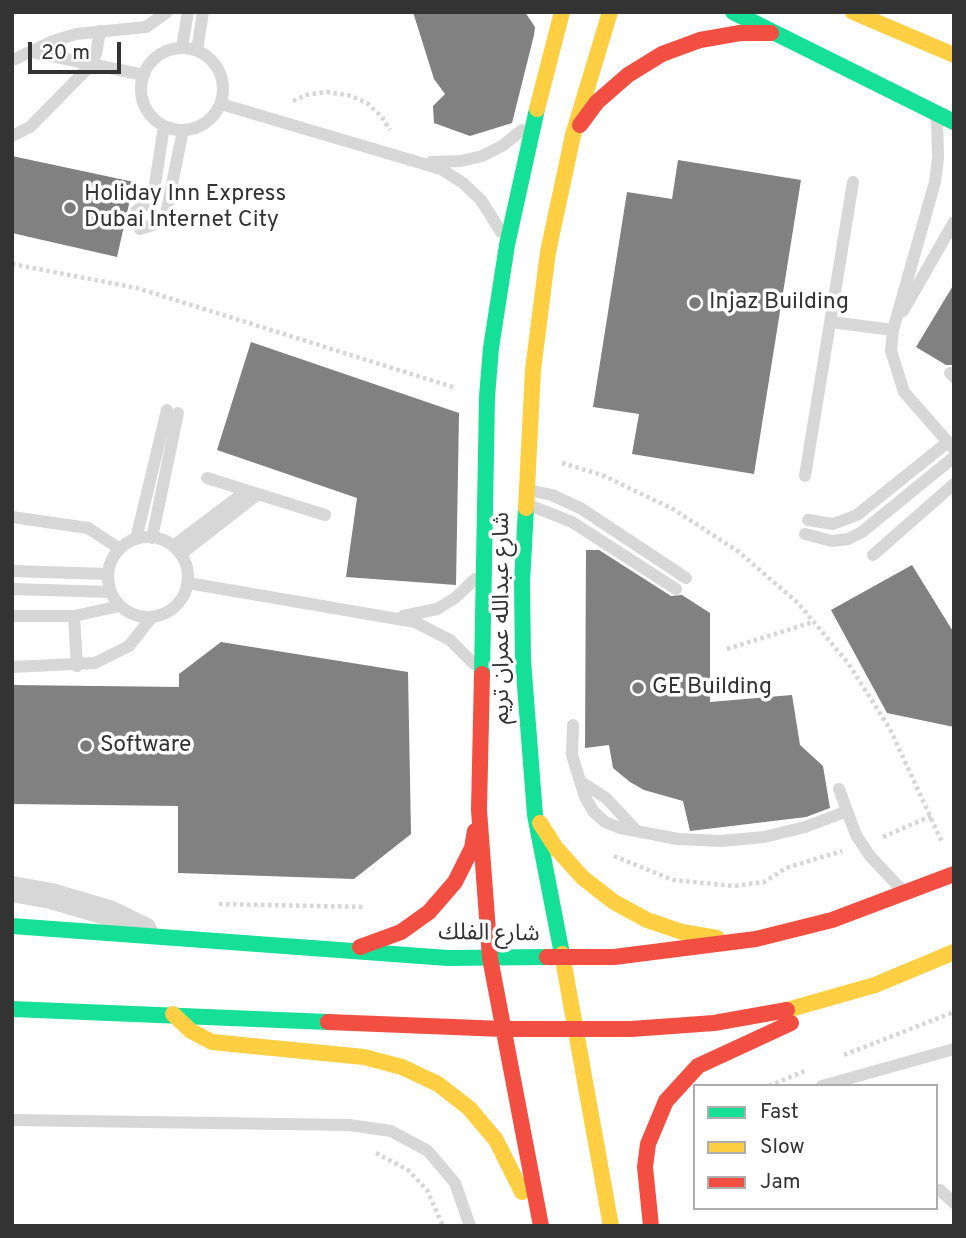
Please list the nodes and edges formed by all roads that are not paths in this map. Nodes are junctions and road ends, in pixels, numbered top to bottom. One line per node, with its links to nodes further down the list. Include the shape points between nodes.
1 (166, 12): 10 (lane, via 145,27)
2 (188, 12): 12 (lane)
3 (203, 12): 13 (lane)
4 (562, 12): 16 (main road, شارع عبدالله عمران تريم)
5 (610, 12): 26 (main road, شارع عبدالله عمران تريم)
6 (733, 12): 11 (main road)
7 (853, 12): 15 (main road)
8 (891, 12): 15 (main road)
9 (542, 28): 16 (main road)
10 (100, 32): 14 (lane, via 53,41); 18 (lane)
11 (782, 33): 21 (main road); 26 (main road, via 740,33 700,40 662,54 597,102)
12 (182, 47): 13 (lane); 19 (lane, via 158,55)
13 (197, 50): 20 (lane, via 217,66 224,92)
14 (32, 52): 17 (lane); 18 (lane)
15 (954, 55)
16 (549, 58): 22 (main road, شارع عبدالله عمران تريم)
17 (15, 60)
18 (91, 65): 19 (lane); 27 (lane, via 30,127)
19 (144, 75): 24 (lane, via 141,87 147,110)
20 (221, 104): 25 (lane, via 206,123); 28 (lane)
21 (936, 112): 23 (main road); 35 (lane, via 935,182)
22 (535, 117): 28 (lane, via 502,146 482,156 439,163); 33 (main road, شارع عبدالله عمران تريم)
23 (954, 122)
24 (164, 126): 25 (lane); 30 (lane, via 154,191 148,204)
25 (183, 130): 32 (lane, via 166,214)
26 (573, 135): 42 (main road, شارع عبدالله عمران تريم, via 548,252 533,370)
27 (12, 136)
28 (416, 160): 33 (lane, via 463,183 481,200)
29 (853, 182): 34 (lane)
30 (136, 211)
31 (954, 222): 35 (lane)
32 (140, 229)
33 (507, 245): 52 (main road, شارع عبدالله عمران تريم, via 487,397)
34 (831, 322): 35 (lane); 38 (lane)
35 (893, 330): 36 (lane, via 891,351 904,391)
36 (951, 446): 45 (lane, via 857,515 833,524)
37 (954, 457): 46 (lane, via 862,533 832,541)
38 (805, 476)
39 (207, 478): 41 (lane)
40 (954, 484): 51 (lane)
41 (252, 492): 43 (lane); 50 (lane)
42 (525, 497): 55 (lane, via 567,501); 58 (lane); 72 (main road, شارع عبدالله عمران تريم, via 523,660)
43 (325, 515)
44 (12, 517): 49 (lane, via 88,528)
45 (808, 520)
46 (805, 534)
47 (152, 538): 48 (lane); 48 (lane, via 172,412); 50 (lane)
48 (136, 539): 49 (lane)
49 (120, 549): 54 (lane)
50 (177, 550): 56 (lane, via 187,568)
51 (873, 555)
52 (484, 568): 62 (lane, via 456,598 437,609); 67 (main road, شارع عبدالله عمران تريم)
53 (12, 571): 54 (lane)
54 (108, 574): 59 (lane)
55 (686, 578)
56 (188, 583): 62 (lane); 64 (lane, via 182,599 169,612)
57 (12, 589): 59 (lane)
58 (676, 589)
59 (111, 592): 60 (lane)
60 (120, 606): 61 (lane); 64 (lane, via 135,615)
61 (74, 616): 63 (lane); 65 (lane)
62 (396, 616): 67 (lane, via 450,640)
63 (12, 617)
64 (152, 617): 65 (lane, via 121,651)
65 (77, 666): 66 (lane)
66 (12, 667)
67 (482, 677): 70 (main road, شارع عبدالله عمران تريم)
68 (573, 725): 71 (lane, via 572,755 582,782 606,798 636,830 678,839 731,840 805,827)
69 (839, 789): 71 (lane)
70 (479, 810): 79 (main road, via 472,848 456,882 429,912 401,933 367,946); 81 (main road, شارع عبدالله عمران تريم)
71 (845, 812): 75 (lane, via 886,876)
72 (535, 815): 78 (main road, via 583,878 614,902 682,932); 82 (main road, شارع عبدالله عمران تريم)
73 (954, 874): 75 (main road, شارع الفلك)
74 (12, 889): 77 (street, via 109,913)
75 (906, 894): 78 (main road, شارع الفلك, via 832,920)
76 (12, 926): 77 (main road, شارع الفلك)
77 (161, 938): 79 (main road, شارع الفلك)
78 (756, 939): 82 (main road, شارع الفلك, via 662,954)
79 (330, 951): 81 (main road, شارع الفلك)
80 (954, 952): 83 (main road)
81 (490, 958): 82 (main road, شارع الفلك); 86 (main road, شارع عبدالله عمران تريم)
82 (564, 958): 87 (main road, شارع عبدالله عمران تريم)
83 (875, 985): 87 (main road, via 796,1008 714,1023); 96 (main road, via 719,1054 681,1082 666,1101 648,1144 646,1191)
84 (12, 1009): 85 (main road)
85 (173, 1014): 86 (main road); 94 (main road, via 212,1042 364,1057 402,1067 438,1084 469,1108 496,1140)
86 (503, 1029): 87 (main road); 94 (main road, شارع عبدالله عمران تريم)
87 (576, 1029): 95 (main road, شارع عبدالله عمران تريم)
88 (954, 1049): 89 (lane)
89 (829, 1084)
90 (12, 1120): 93 (lane, via 349,1125 391,1131 428,1151 455,1183)
91 (940, 1189): 92 (lane)
92 (954, 1203)
93 (470, 1226)
94 (540, 1226)
95 (611, 1226)
96 (651, 1226)

